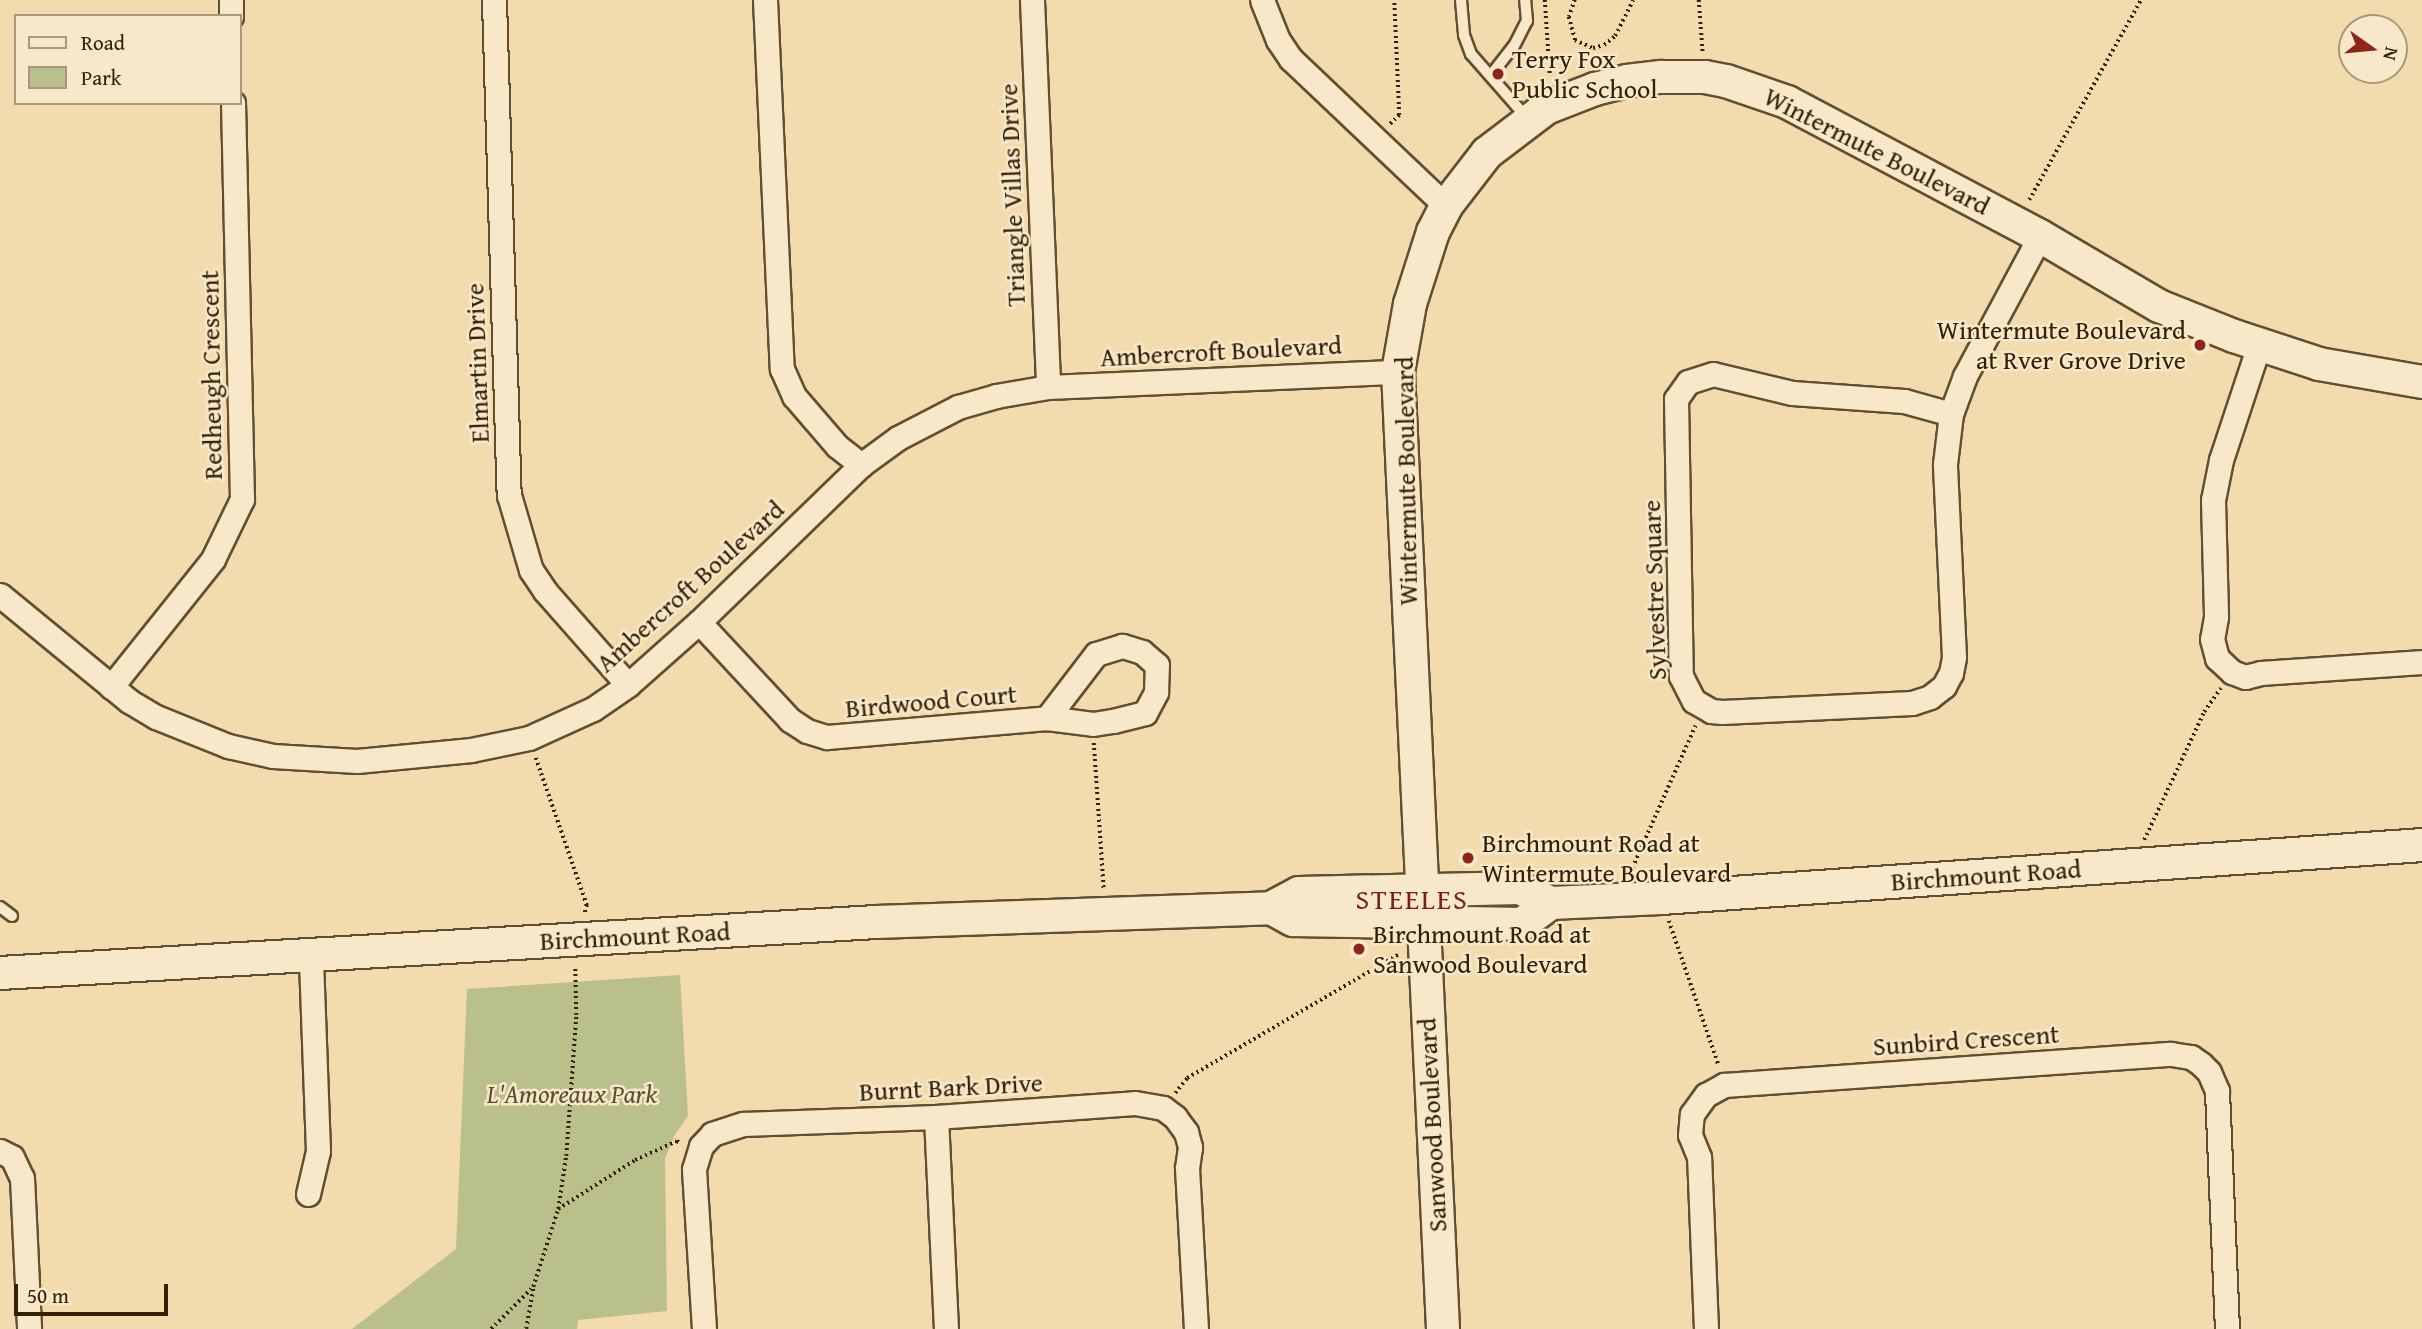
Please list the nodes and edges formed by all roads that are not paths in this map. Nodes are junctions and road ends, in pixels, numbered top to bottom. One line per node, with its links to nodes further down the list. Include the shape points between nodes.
1 (494, 0): 21 (street, Elmartin Drive, via 509,495 531,570)
2 (765, 0): 17 (street, via 782,369 794,396)
3 (1032, 0): 15 (street, Triangle Villas Drive)
4 (1262, 0): 10 (street, via 1291,59)
5 (1461, 0): 7 (lane, via 1467,47)
6 (1524, 0): 7 (lane, via 1527,21)
7 (1491, 75): 9 (lane)
8 (233, 105): 22 (street, Redheugh Crescent, via 242,499 213,559)
9 (1528, 119): 10 (main road, Wintermute Boulevard, via 1480,160); 11 (main road, Wintermute Boulevard, via 1560,102 1627,80 1704,77 1787,102)
10 (1446, 205): 13 (main road, Wintermute Boulevard, via 1419,274)
11 (2040, 236): 12 (main road, Wintermute Boulevard, via 2160,306); 16 (street, via 1965,376)
12 (2259, 345): 14 (main road, Wintermute Boulevard, via 2363,374); 20 (street, via 2221,460 2213,500 2217,617 2212,639 2217,658 2245,677)
13 (1398, 372): 15 (street, Ambercroft Boulevard); 25 (main road, Wintermute Boulevard)
14 (2422, 382)
15 (1048, 387): 17 (street, Ambercroft Boulevard, via 958,407 898,438)
16 (1951, 414): 16 (street, Sylvestre Square, via 1904,401 1792,393 1713,374 1695,377 1681,390 1676,399 1681,676 1688,695 1703,708 1722,712 1912,702 1930,697 1944,686 1954,657 1945,464)
17 (860, 466): 19 (street, Ambercroft Boulevard)
18 (0, 595): 22 (street, Ambercroft Boulevard)
19 (699, 622): 21 (street, Ambercroft Boulevard); 23 (street, Birdwood Court, via 790,720 827,737)
20 (2422, 662)
21 (628, 685): 22 (street, Ambercroft Boulevard, via 593,709 529,738 390,759 273,756 228,746 163,720)
22 (111, 687)
23 (1047, 718): 23 (street, Birdwood Court, via 1093,724 1145,713 1156,692 1157,665 1142,652 1122,646 1096,654)
24 (2422, 845): 26 (main road, Birchmount Road)
25 (1420, 888): 26 (main road, Birchmount Road, via 1520,888); 28 (main road, Birchmount Road, via 1299,893); 30 (main road, Wintermute Boulevard)
26 (1551, 903): 30 (main road, Birchmount Road, via 1522,924)
27 (0, 908): 29 (lane)
28 (1271, 908): 30 (main road, Birchmount Road, via 1293,920); 31 (main road, Birchmount Road, via 876,922)
29 (12, 916)
30 (1421, 922): 40 (main road, Sanwood Boulevard)
31 (311, 956): 32 (main road, Birchmount Road); 35 (street, via 318,1151)
32 (0, 973)
33 (936, 1117): 37 (street, Burnt Bark Drive, via 743,1124 712,1135 697,1153 694,1169); 38 (street); 39 (street, Burnt Bark Drive, via 1135,1103 1163,1108 1181,1124 1189,1147)
34 (0, 1151): 36 (street, via 12,1157 22,1178)
35 (308, 1194)
36 (29, 1329)
37 (704, 1329)
38 (946, 1329)
39 (1196, 1329)
40 (1443, 1329)
41 (1706, 1329): 42 (street, Sunbird Crescent, via 1699,1157 1690,1135 1692,1114 1706,1094 1724,1085 2171,1054 2191,1057 2209,1072 2217,1091)
42 (2227, 1329)

